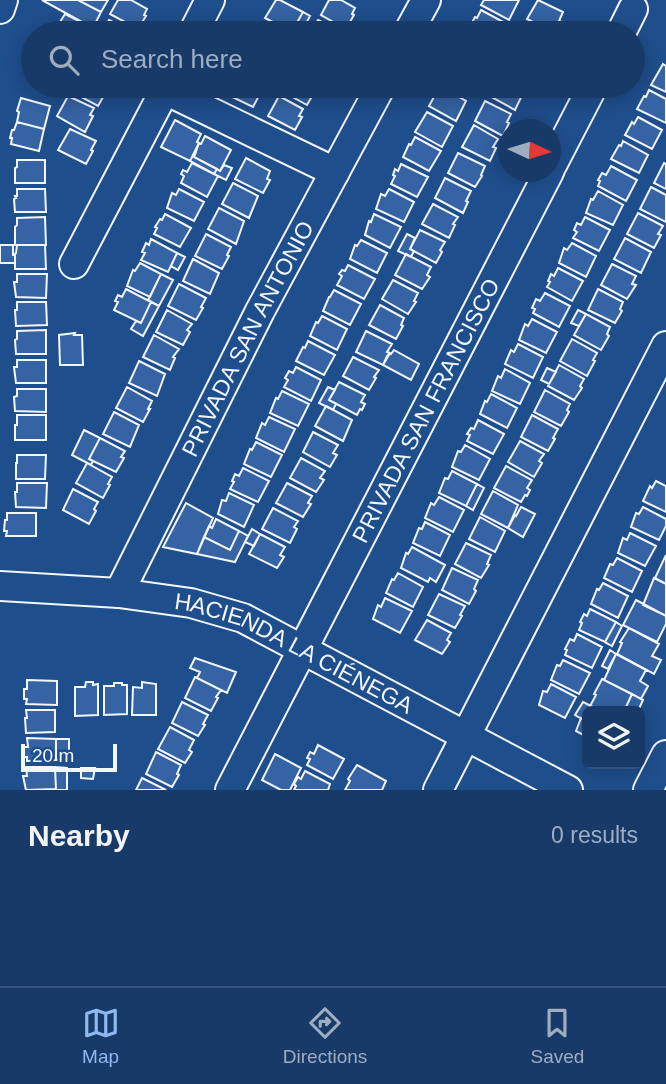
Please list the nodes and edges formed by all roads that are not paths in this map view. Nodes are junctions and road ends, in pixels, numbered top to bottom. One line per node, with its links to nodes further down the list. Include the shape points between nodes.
1 (4, 0): 4 (street)
2 (210, 0): 5 (street)
3 (426, 0): 6 (street)
4 (0, 9)
5 (200, 21)
6 (415, 21)
7 (161, 98): 14 (street)
8 (186, 98): 12 (street)
9 (375, 98): 12 (street, PRIVADA SAN ANTONIO)
10 (587, 98): 11 (street, PRIVADA SAN FRANCISCO)
11 (561, 149)
12 (335, 172): 17 (street, PRIVADA SAN ANTONIO)
13 (544, 182): 18 (street, PRIVADA SAN FRANCISCO)
14 (74, 264)
15 (666, 346): 19 (street)
16 (0, 586): 17 (street, HACIENDA LA CIÉNEGA)
17 (119, 593): 18 (street, HACIENDA LA CIÉNEGA, via 191,603 243,618)
18 (302, 648): 19 (street, HACIENDA LA CIÉNEGA); 21 (street, PRIVADA SAN FRANCISCO)
19 (465, 735): 22 (street); 23 (street, HACIENDA LA CIÉNEGA)
20 (666, 755): 24 (street)
21 (230, 790)
22 (438, 790)
23 (568, 790)
24 (648, 790)

